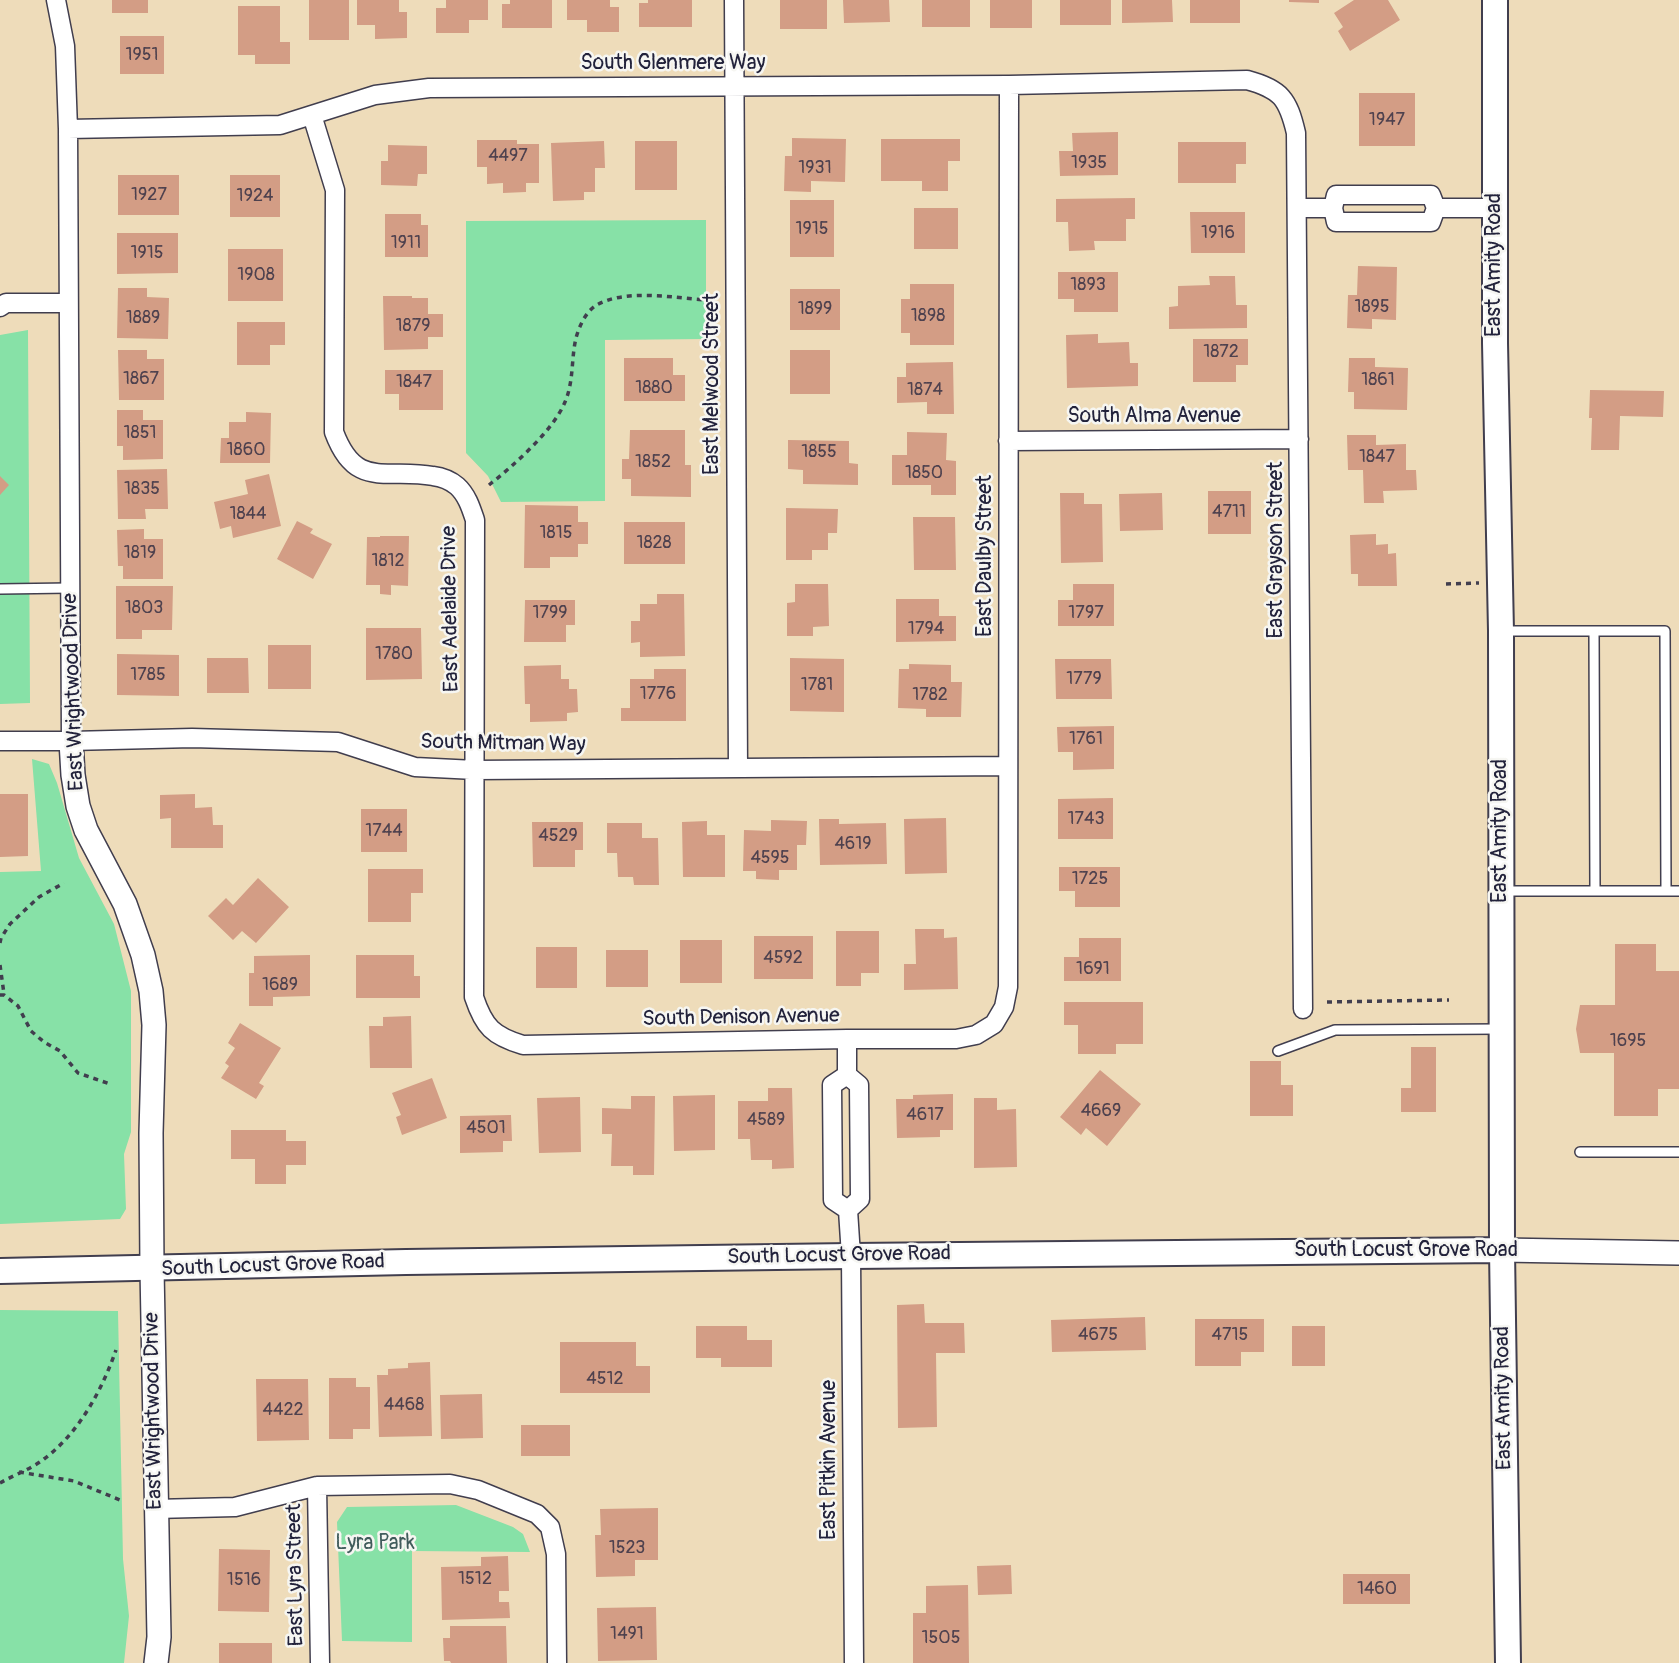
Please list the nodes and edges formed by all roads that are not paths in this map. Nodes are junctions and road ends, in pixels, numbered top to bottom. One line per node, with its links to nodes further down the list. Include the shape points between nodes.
1 (56, 0): 8 (street, East Wrightwood Drive, via 65,46)
2 (734, 0): 5 (street, East Melwood Street)
3 (1495, 0): 12 (main road, East Amity Road)
4 (1009, 85): 5 (street, South Glenmere Way); 6 (street, South Glenmere Way, via 1247,80); 16 (street, East Daulby Street)
5 (734, 87): 7 (street, South Glenmere Way, via 429,88 375,95); 24 (street, East Melwood Street)
6 (1280, 94): 9 (street, East Grayson Street, via 1296,133)
7 (312, 115): 8 (street, South Glenmere Way, via 279,125); 25 (street, East Adelaide Drive, via 335,190 334,432 341,450 366,471 442,477 468,500 475,520)
8 (68, 129): 13 (street, East Wrightwood Drive)
9 (1297, 208): 10 (street); 15 (street, East Grayson Street)
10 (1333, 208): 11 (street, via 1336,195 1431,195); 11 (street, via 1336,222 1431,222)
11 (1436, 208): 12 (street)
12 (1494, 208): 19 (main road, East Amity Road)
13 (68, 303): 14 (street, via 6,303); 17 (street, East Wrightwood Drive)
14 (0, 307)
15 (1299, 439): 16 (street, South Alma Avenue); 30 (street, East Grayson Street)
16 (1008, 440): 23 (street, East Daulby Street)
17 (70, 587): 18 (lane); 22 (street, East Wrightwood Drive)
18 (0, 589)
19 (1501, 631): 20 (lane); 26 (main road, East Amity Road)
20 (1594, 631): 27 (lane); 28 (lane, via 1665,631)
21 (0, 741): 22 (street, South Mitman Way)
22 (71, 741): 25 (street, South Mitman Way, via 192,738 338,743 415,767); 43 (street, East Wrightwood Drive, via 78,806 125,904 151,991)
23 (1008, 766): 24 (street, South Mitman Way); 31 (street, East Daulby Street, via 1008,987)
24 (738, 768): 25 (street, South Mitman Way)
25 (475, 771): 33 (street, East Adelaide Drive, via 474,998)
26 (1501, 891): 27 (lane); 32 (main road, East Amity Road)
27 (1595, 891): 28 (lane)
28 (1666, 891): 29 (lane)
29 (1679, 891)
30 (1303, 1009)
31 (994, 1024): 34 (street, South Denison Avenue, via 957,1039)
32 (1502, 1029): 35 (lane, via 1335,1030); 40 (main road, East Amity Road)
33 (490, 1030): 34 (street, South Denison Avenue, via 523,1045)
34 (847, 1039): 36 (street)
35 (1278, 1051)
36 (847, 1075): 39 (street, via 859,1085 860,1174 860,1199); 39 (street, via 832,1085 833,1200)
37 (1580, 1152): 38 (lane)
38 (1679, 1152)
39 (848, 1210): 42 (street, East Pitkin Avenue)
40 (1502, 1250): 41 (street, South Locust Grove Road); 42 (main road, South Locust Grove Road); 51 (main road, East Amity Road)
41 (1679, 1253)
42 (851, 1256): 43 (main road, South Locust Grove Road); 50 (street, East Pitkin Avenue)
43 (152, 1269): 44 (main road, South Locust Grove Road); 46 (street, East Wrightwood Drive)
44 (0, 1271)
45 (317, 1486): 46 (street, via 235,1507); 48 (street, East Lyra Street); 49 (street, via 450,1484 537,1514 550,1527 556,1554)
46 (155, 1509): 47 (street, East Wrightwood Drive)
47 (156, 1663)
48 (320, 1663)
49 (557, 1663)
50 (855, 1663)
51 (1508, 1663)

